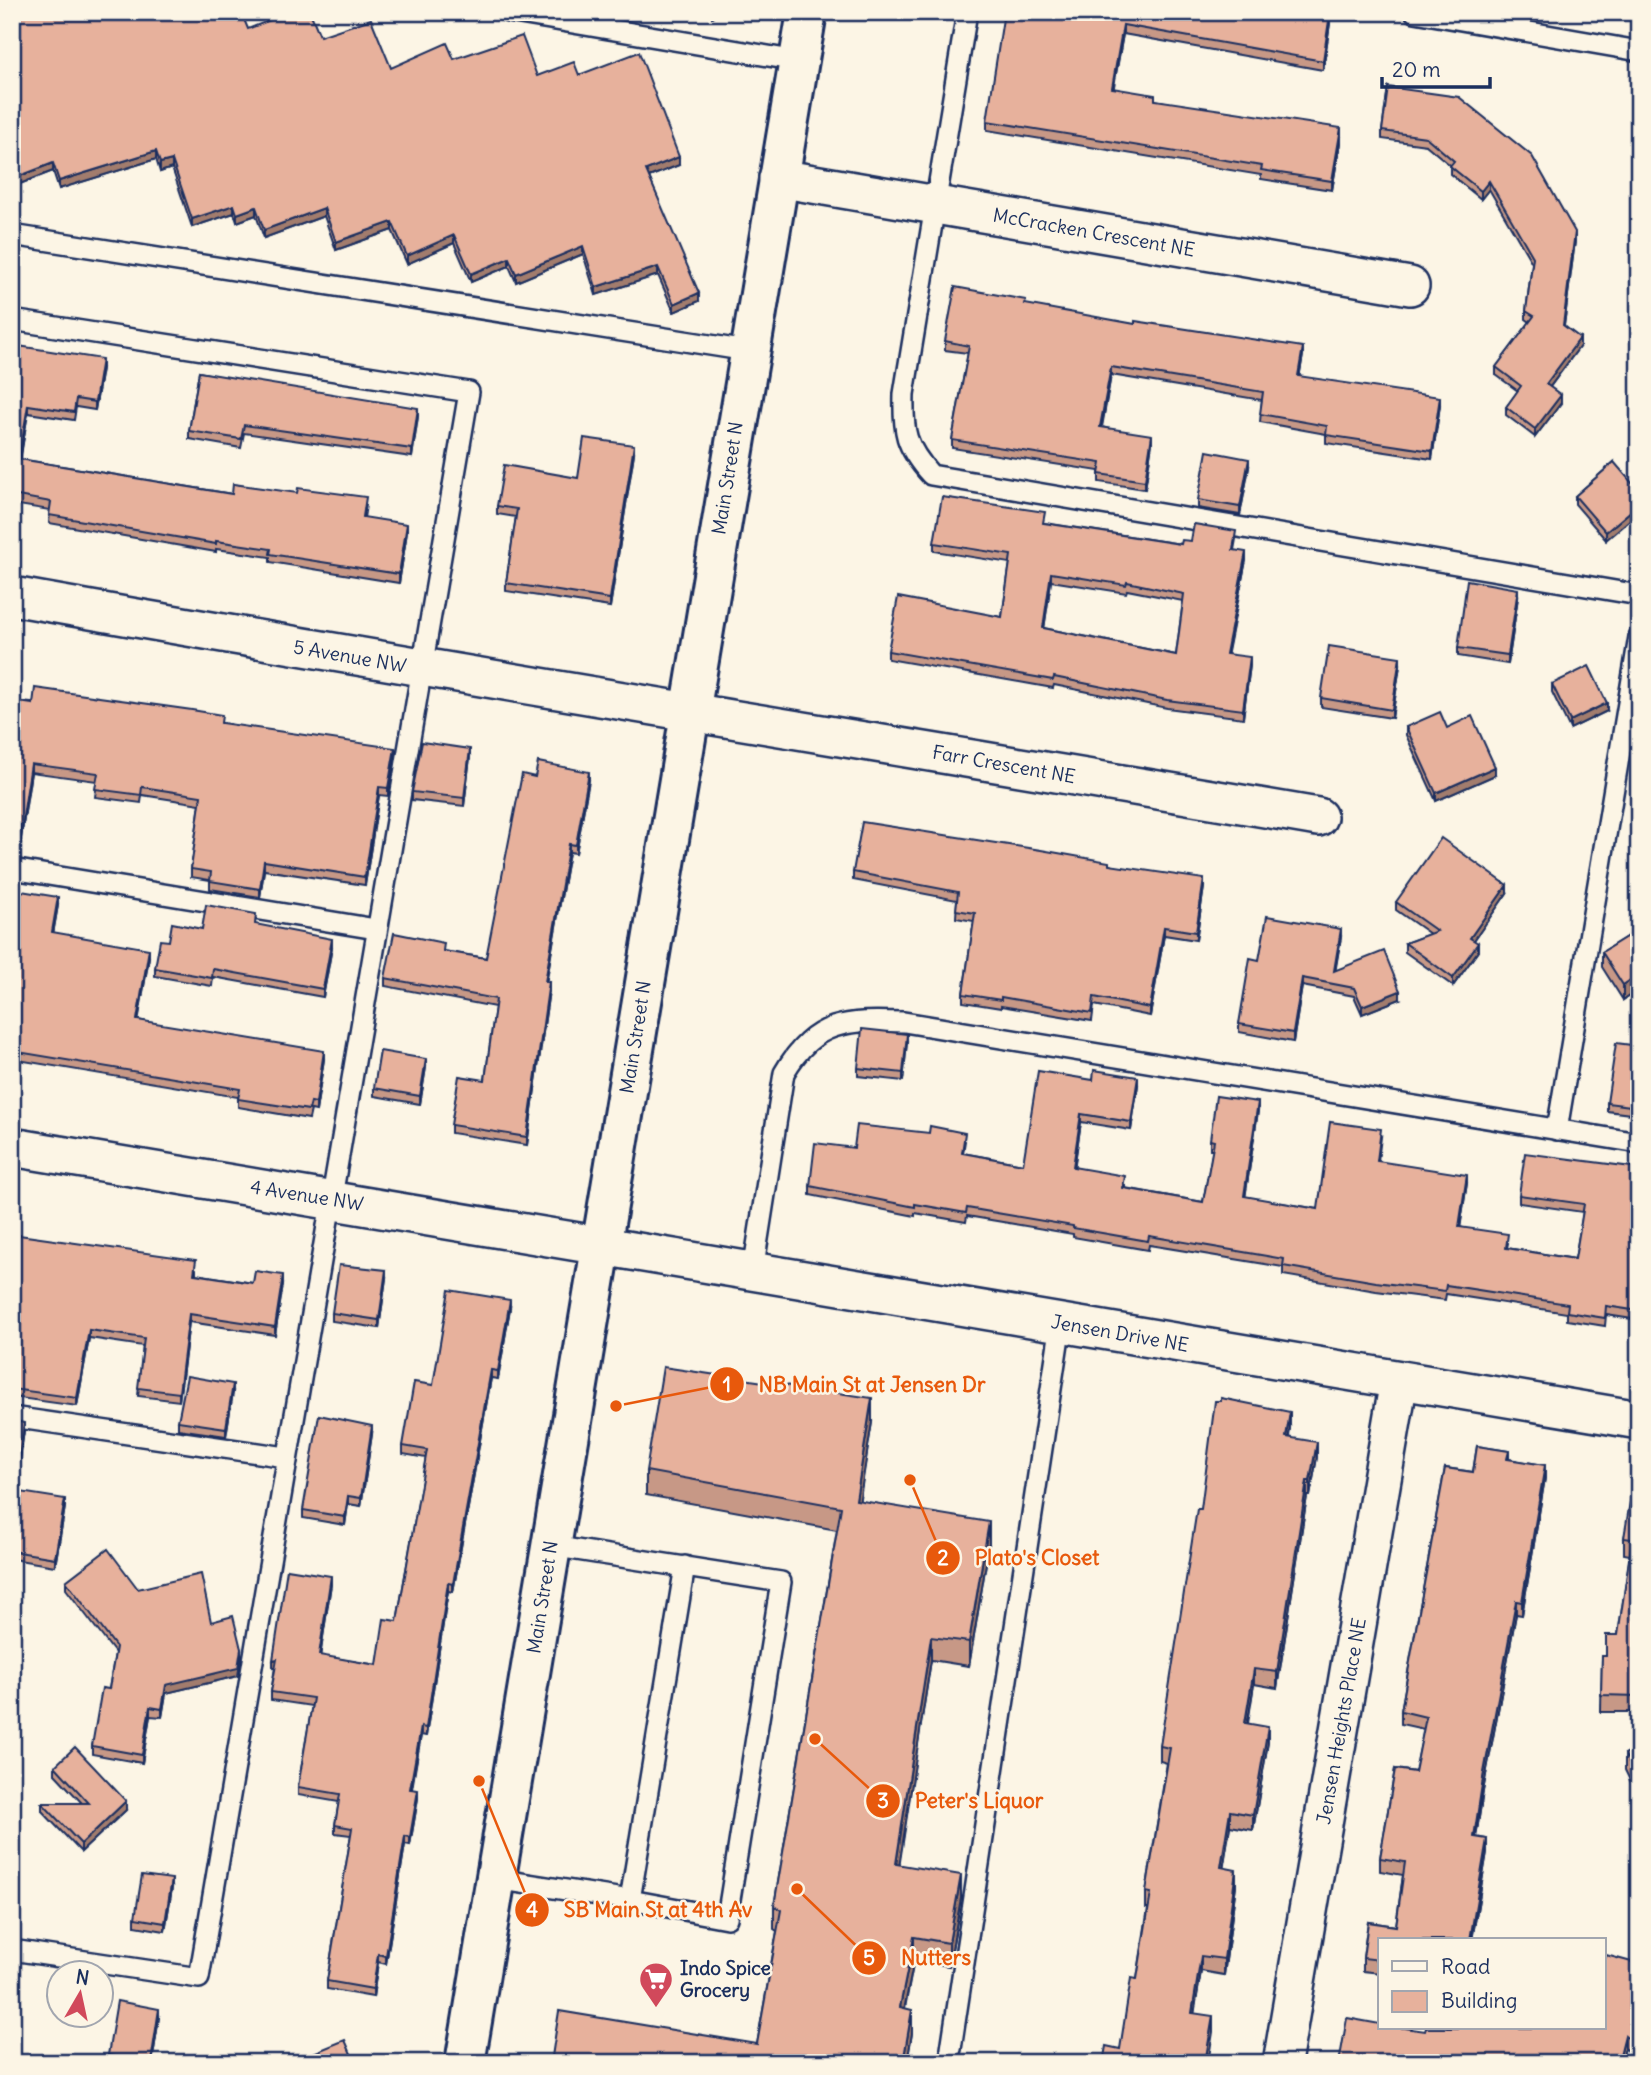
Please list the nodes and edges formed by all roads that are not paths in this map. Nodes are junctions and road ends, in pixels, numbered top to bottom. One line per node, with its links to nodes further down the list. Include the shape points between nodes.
1 (508, 12): 6 (lane)
2 (807, 12): 6 (main road, Main Street N)
3 (967, 12): 8 (lane)
4 (1415, 12): 5 (lane)
5 (1639, 51)
6 (798, 61): 7 (main road, Main Street N)
7 (778, 178): 8 (street, McCracken Crescent NE); 12 (main road, Main Street N)
8 (936, 205): 10 (street, McCracken Crescent NE); 13 (lane, via 904,394 903,431 914,456 931,475)
9 (12, 235): 12 (lane)
10 (1410, 286)
11 (12, 320): 16 (lane, via 469,392)
12 (748, 351): 17 (main road, Main Street N)
13 (1639, 595)
14 (12, 596): 16 (street, 5 Avenue NW)
15 (1639, 638): 21 (lane)
16 (421, 669): 17 (street, 5 Avenue NW); 20 (lane)
17 (689, 710): 18 (street, Farr Crescent NE); 25 (main road, Main Street N)
18 (1318, 817)
19 (12, 869): 20 (lane)
20 (376, 929): 24 (lane)
21 (1557, 1130): 22 (lane); 26 (lane, via 917,1024 857,1021 827,1027 798,1050 784,1073)
22 (1639, 1143)
23 (12, 1147): 24 (street, 4 Avenue NW)
24 (329, 1199): 25 (street, 4 Avenue NW); 31 (lane)
25 (601, 1245): 26 (street, Jensen Drive NE); 32 (main road, Main Street N)
26 (753, 1271): 27 (street, Jensen Drive NE)
27 (1061, 1323): 28 (street, Jensen Drive NE); 37 (lane)
28 (1399, 1380): 30 (street, Jensen Drive NE); 39 (street, Jensen Heights Place NE)
29 (12, 1417): 31 (lane)
30 (1639, 1420)
31 (286, 1457): 36 (lane, via 199,1978)
32 (551, 1546): 33 (lane); 34 (main road, Main Street N)
33 (685, 1566): 35 (lane); 35 (lane, via 781,1582 727,1917)
34 (496, 1879): 35 (lane); 38 (main road, Main Street N)
35 (631, 1900)
36 (12, 1950)
37 (951, 2049)
38 (465, 2063)
39 (1282, 2063)

